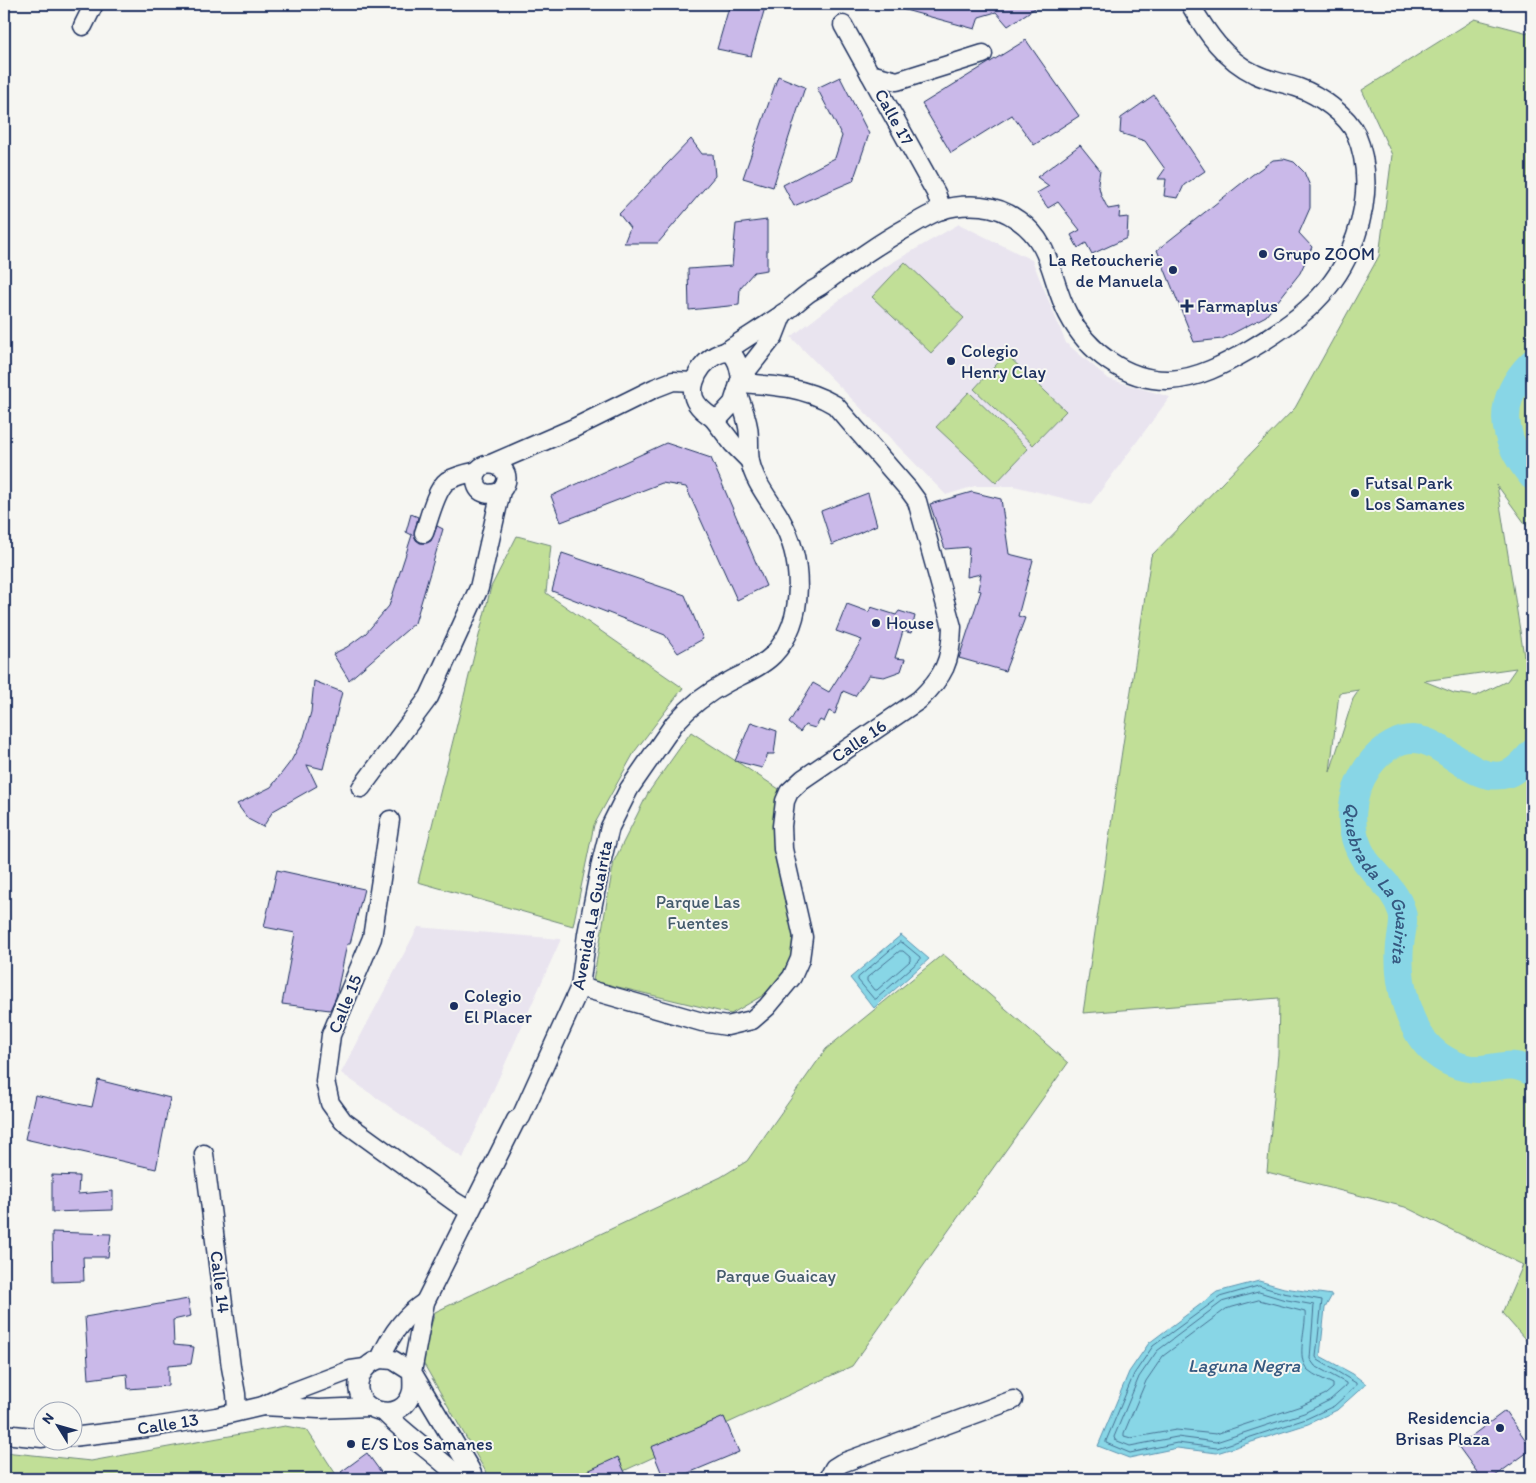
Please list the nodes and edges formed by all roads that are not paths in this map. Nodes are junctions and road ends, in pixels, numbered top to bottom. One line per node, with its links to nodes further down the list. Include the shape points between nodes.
1 (94, 4): 4 (street)
2 (1190, 4): 7 (street, via 1204,28 1238,64 1256,75 1304,89 1336,110 1351,124 1355,133 1364,161 1366,185 1360,223 1338,275 1314,304 1232,360 1185,378 1154,379 1114,364 1084,339 1066,311 1046,252 1028,227 1000,210 985,206)
3 (843, 25): 6 (street, Calle 17)
4 (83, 26)
5 (983, 54): 6 (street, via 897,81)
6 (870, 74): 7 (street, Calle 17, via 936,193)
7 (942, 210): 8 (street, via 879,243)
8 (784, 313): 9 (street); 11 (street, via 774,336)
9 (725, 352): 10 (street, via 701,368); 11 (street, Avenida La Guairita, via 730,352 737,360)
10 (694, 382): 12 (street, Avenida La Guairita, via 695,400); 13 (street, via 674,381 655,388)
11 (739, 384): 12 (street, via 733,403 726,412); 14 (street, Avenida La Guairita, via 748,427); 22 (street, Calle 16, via 786,387 822,397 835,405 909,490 917,501 952,627 948,662 919,700 803,779 789,792 782,826 783,849 803,937 800,959 792,977 767,1007 752,1020 727,1026)
12 (712, 418): 14 (street, Avenida La Guairita)
13 (535, 445): 15 (street); 16 (street)
14 (750, 461): 22 (street, Avenida La Guairita, via 790,544 798,576 794,617 773,655 714,690 683,713 625,796 610,827 601,863)
15 (485, 468): 16 (street, via 501,468 506,476); 17 (street, via 476,480); 18 (street, via 447,482)
16 (504, 486): 17 (street, via 497,494 487,494); 20 (street, via 479,588 429,697)
17 (479, 489): 18 (street, via 470,486 454,488)
18 (437, 498): 19 (street)
19 (424, 533)
20 (361, 788)
21 (390, 820): 24 (street, Calle 15, via 372,938 332,1035 325,1081 330,1103 343,1120)
22 (580, 988): 24 (street, Avenida La Guairita, via 520,1116)
23 (204, 1154): 31 (street, Calle 14)
24 (470, 1211): 25 (street, Avenida La Guairita)
25 (425, 1302): 26 (street, Avenida La Guairita, via 405,1318); 27 (street, Avenida La Guairita)
26 (373, 1364): 27 (street, via 393,1360); 29 (street, Calle 13); 30 (street, Avenida La Guairita, via 359,1385 361,1397)
27 (412, 1372): 30 (street, Avenida La Guairita, via 412,1391 402,1407 394,1411); 36 (street)
28 (1014, 1400): 37 (street, via 842,1463 834,1468)
29 (263, 1406): 30 (street, Calle 13); 31 (street, Calle 13)
30 (377, 1410): 35 (street, Avenida La Guairita)
31 (237, 1411): 33 (street, Calle 13, via 148,1428)
32 (4, 1434): 34 (street)
33 (82, 1436)
34 (32, 1437)
35 (461, 1479)
36 (474, 1479)
37 (828, 1479)

